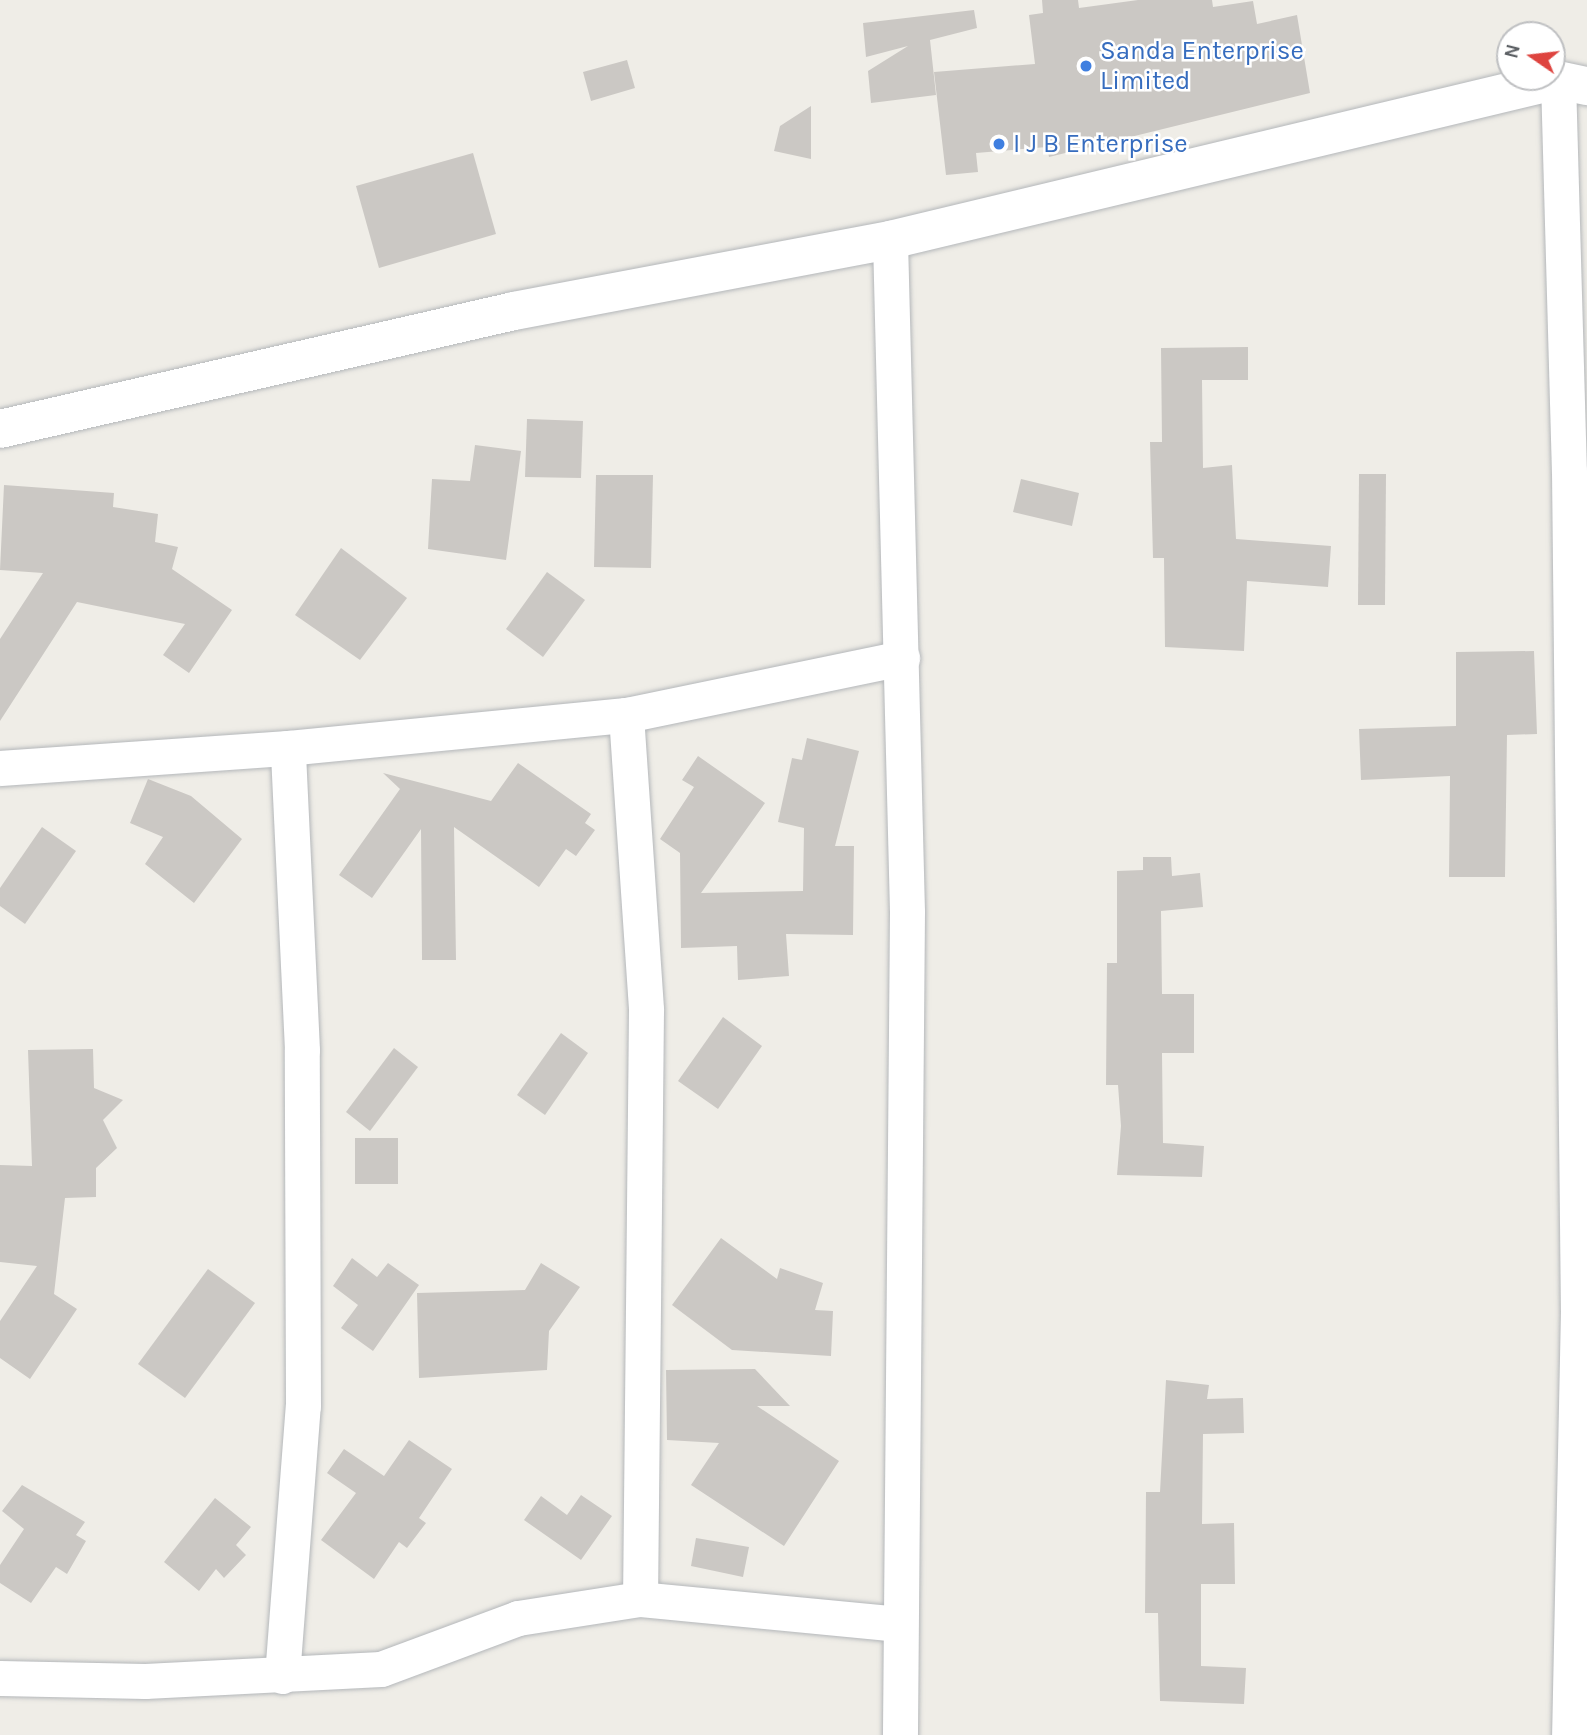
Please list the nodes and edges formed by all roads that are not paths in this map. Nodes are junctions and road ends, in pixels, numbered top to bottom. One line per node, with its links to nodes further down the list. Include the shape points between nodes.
1 (1573, 83): 2 (main road); 13 (street, via 1569,471 1578,1310)
2 (890, 240): 3 (main road, via 514,311); 4 (street)
3 (0, 429)
4 (902, 658): 5 (street); 9 (street, via 907,912)
5 (626, 715): 6 (street); 8 (street, via 646,1010)
6 (288, 748): 7 (street); 10 (street, via 302,1050 303,1406)
7 (0, 768)
8 (640, 1599): 9 (street); 10 (street, via 519,1618 381,1669)
9 (898, 1624): 12 (street)
10 (282, 1676): 11 (street)
11 (0, 1678)
12 (900, 1735)
13 (1569, 1735)

